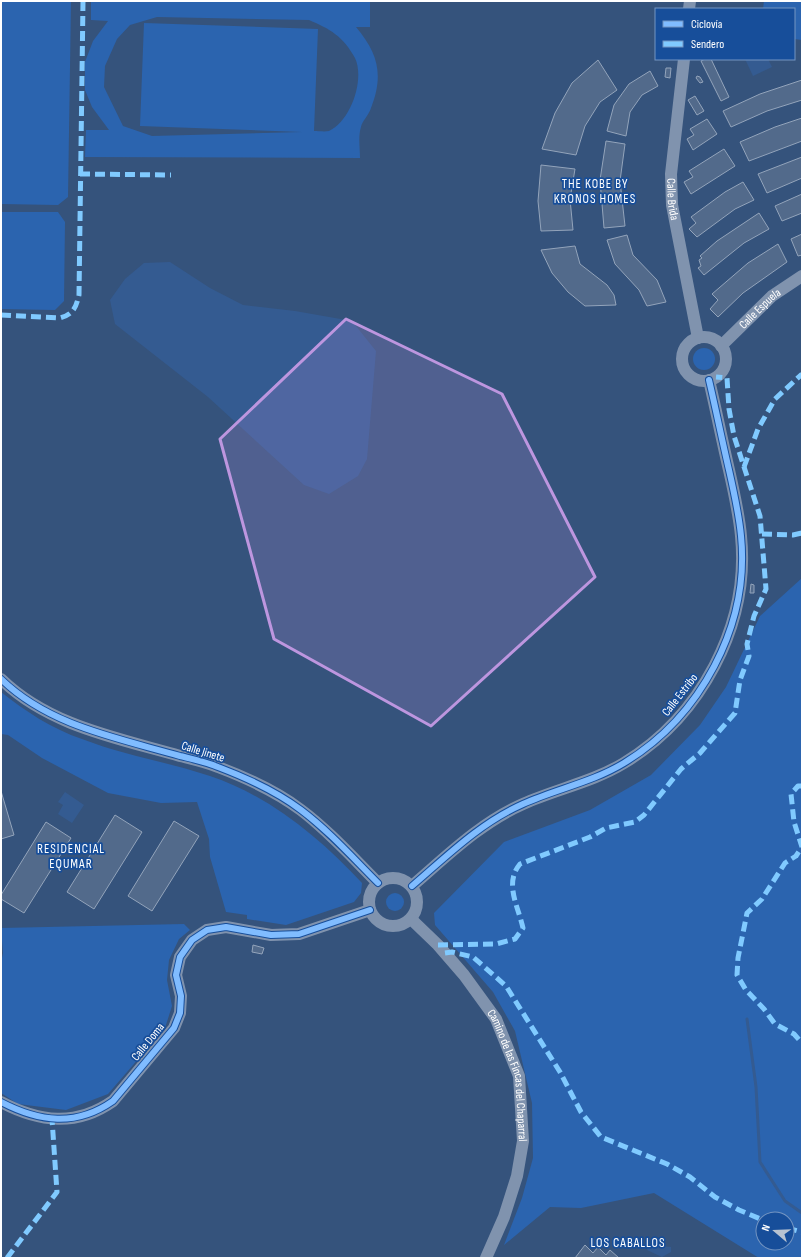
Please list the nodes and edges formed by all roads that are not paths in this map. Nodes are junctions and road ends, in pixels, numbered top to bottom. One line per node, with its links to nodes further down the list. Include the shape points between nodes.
1 (684, 60): 3 (street, Calle Brida, via 671,174 672,205)
2 (802, 276): 4 (street, Calle Espuela, via 772,296)
3 (698, 338): 4 (street, via 711,338); 5 (street, via 687,345 682,358 683,364 690,376)
4 (721, 346): 5 (street, via 725,359 724,366 716,377)
5 (709, 380): 8 (street, Calle Estribo, via 742,536 742,563 731,627 720,656 703,687 662,735 624,763 596,777 524,803 494,818)
6 (1, 679): 7 (street, Calle Jinete, via 36,706 66,721 97,733 216,766 262,786 301,810 343,847)
7 (378, 883): 8 (street, via 392,878 406,881); 9 (street, via 370,895)
8 (412, 886): 10 (street, via 417,906)
9 (370, 910): 10 (street, via 380,923 388,926 400,925); 11 (street, Calle Doma, via 299,934 272,936 226,927 207,930 192,940 180,957 176,975 181,996 180,1013 174,1028 113,1101 104,1108 84,1116 60,1119 41,1118 23,1113)
10 (411, 919): 12 (street, Camino de las Fincas del Chaparral, via 438,944 496,1019 519,1076 523,1141 517,1176 504,1217)
11 (1, 1102)
12 (486, 1258)

